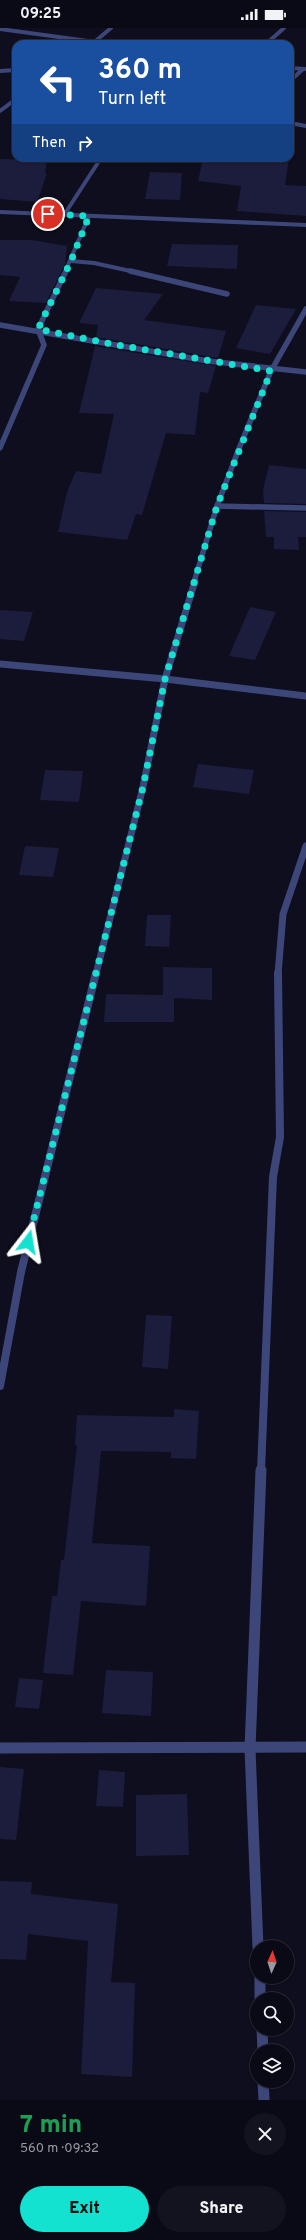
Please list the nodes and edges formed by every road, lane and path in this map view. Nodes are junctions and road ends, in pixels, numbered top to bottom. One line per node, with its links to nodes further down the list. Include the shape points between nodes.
1 (32, 28): 5 (street)
2 (111, 28): 7 (street)
3 (284, 28): 8 (street)
4 (0, 29): 5 (street)
5 (26, 34): 6 (street)
6 (71, 40)
7 (97, 40)
8 (270, 40)
9 (294, 68): 10 (street)
10 (304, 69): 13 (street)
11 (12, 70): 12 (street)
12 (0, 71)
13 (294, 78)
14 (12, 102): 15 (street)
15 (0, 111)
16 (294, 124): 17 (street)
17 (306, 126)
18 (98, 162): 20 (street)
19 (0, 212): 20 (street)
20 (64, 215): 21 (street)
21 (89, 216): 22 (street); 23 (street)
22 (306, 224)
23 (71, 261): 24 (street, via 94,263); 27 (street)
24 (227, 294)
25 (306, 309): 28 (street)
26 (0, 325): 27 (street)
27 (38, 329): 28 (street); 30 (street, via 44,345)
28 (271, 371): 29 (street); 31 (street)
29 (306, 372)
30 (0, 448)
31 (217, 506): 32 (street); 34 (street)
32 (306, 508)
33 (0, 664): 34 (street)
34 (165, 679): 35 (street); 37 (street, via 143,787 21,1272)
35 (306, 696)
36 (306, 846): 40 (street, via 283,914 277,982 280,1137 273,1185)
37 (0, 1386)
38 (306, 1747): 40 (street)
39 (0, 1748): 40 (street)
40 (250, 1749): 41 (street)
41 (258, 1940)
42 (263, 2088): 43 (street)
43 (264, 2100)

